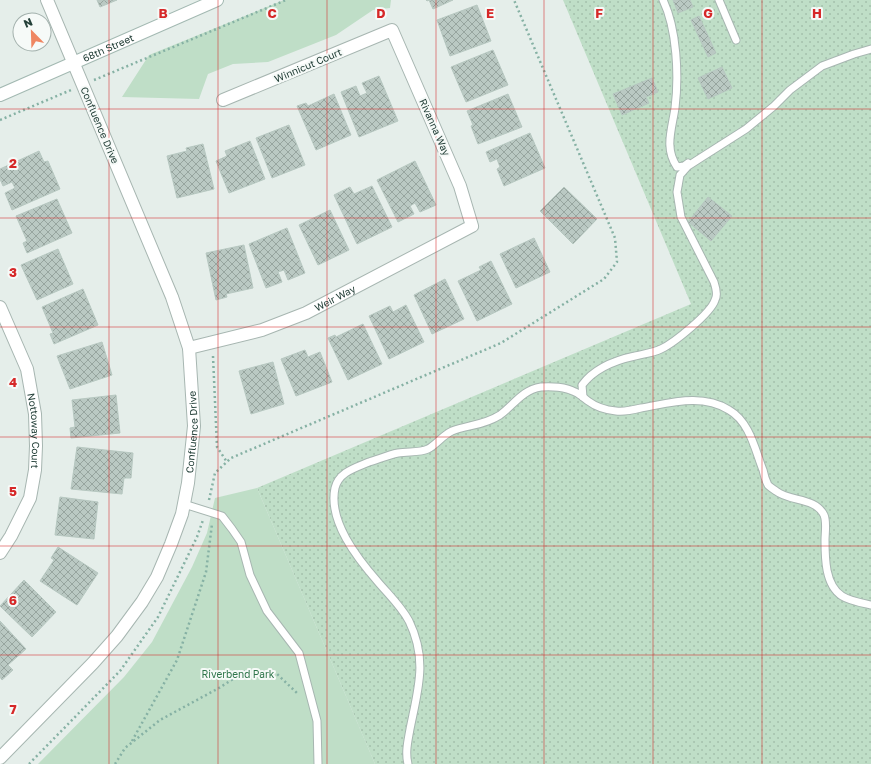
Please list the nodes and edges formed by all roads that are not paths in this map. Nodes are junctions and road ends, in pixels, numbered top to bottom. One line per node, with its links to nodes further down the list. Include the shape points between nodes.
1 (46, 0): 9 (street, Confluence Drive)
2 (216, 0): 9 (street, 68th Street)
3 (663, 0): 7 (lane, via 675,42 675,108 670,131 672,159 677,167 684,166 742,129 788,88 821,65)
4 (720, 0): 6 (lane)
5 (392, 30): 11 (street, Winnicut Court); 12 (street, Rivanna Way, via 460,186)
6 (736, 40)
7 (871, 45)
8 (871, 49): 15 (lane, via 822,66 746,129 688,166 680,175 677,192 681,217 714,282 715,301 688,331 660,350 618,361 586,379 582,385)
9 (73, 63): 10 (street, 68th Street); 14 (street, Confluence Drive, via 172,296)
10 (0, 95)
11 (223, 100)
12 (472, 226): 14 (street, Weir Way, via 306,313 262,330)
13 (0, 307): 17 (street, Nottoway Court, via 27,369 35,414 36,446 30,498)
14 (189, 348): 16 (street, Confluence Drive, via 194,426)
15 (583, 398): 18 (lane, via 600,407 619,411 681,401 701,401 730,410 747,428 768,484 779,494 811,503 819,508 825,517 827,573 833,586 842,595); 21 (lane, via 575,392 556,387 531,390 501,414 488,421 449,432 425,450 396,454 344,473 335,488 334,510 337,520 369,571 402,609 417,644 420,680 408,740)
16 (184, 504): 19 (street, Confluence Drive, via 157,577 127,624 93,663); 20 (lane, via 222,516 241,542 250,575 267,611 299,653 317,721)
17 (0, 553)
18 (871, 605)
19 (0, 758)
20 (318, 764)
21 (408, 764)

